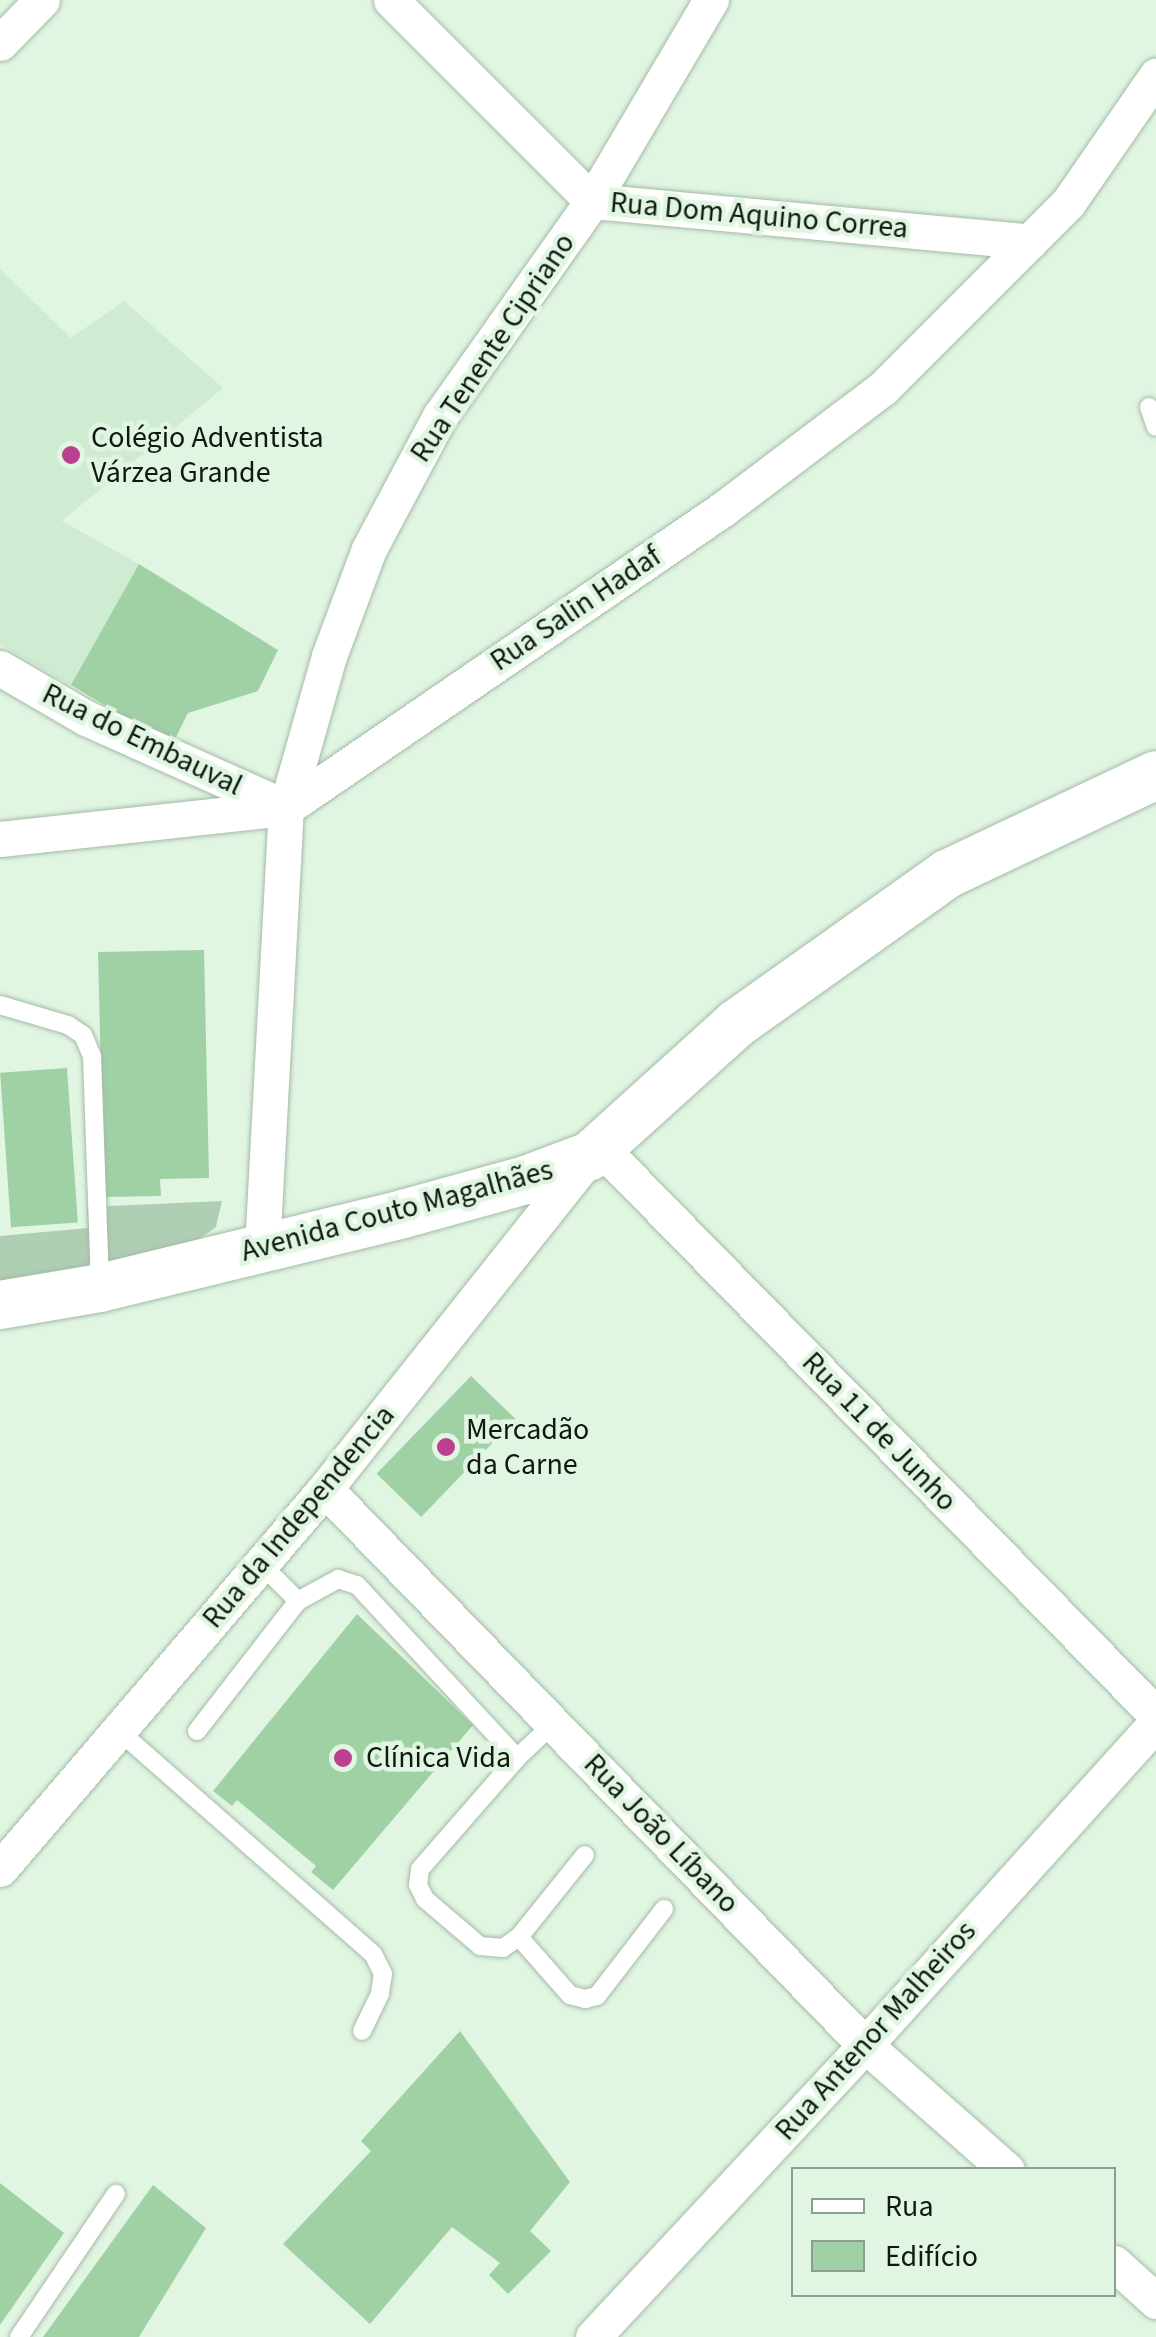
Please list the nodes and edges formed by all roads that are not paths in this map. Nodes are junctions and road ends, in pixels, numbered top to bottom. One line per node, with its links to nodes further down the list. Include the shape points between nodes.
1 (42, 0): 4 (street)
2 (390, 0): 6 (street, Rua Dom Aquino Correa)
3 (712, 0): 6 (street, Rua Tenente Cipriano)
4 (0, 43)
5 (1156, 76): 7 (street, Rua Salin Hadaf, via 1068,203)
6 (592, 200): 7 (street, Rua Dom Aquino Correa); 12 (street, Rua Tenente Cipriano, via 440,416 369,549 329,656)
7 (1030, 242): 12 (street, Rua Salin Hadaf, via 883,388 723,508)
8 (1149, 407): 9 (lane)
9 (1156, 426)
10 (0, 668): 12 (street, Rua do Embauval, via 86,718)
11 (1156, 775): 15 (main road, Avenida Couto Magalhães, via 947,874 736,1024)
12 (286, 808): 13 (street, Rua Salin Hadaf); 16 (street, Rua Tenente Cipriano)
13 (0, 839)
14 (0, 1005): 17 (lane, via 68,1026 83,1035 92,1056)
15 (596, 1153): 16 (main road, Avenida Couto Magalhães, via 475,1195); 19 (street, Rua da Independencia); 22 (street, Rua 11 de Junho)
16 (262, 1249): 17 (main road, Avenida Couto Magalhães)
17 (100, 1288): 18 (main road, Avenida Couto Magalhães)
18 (0, 1305)
19 (325, 1489): 20 (street, Rua da Independencia); 23 (street, Rua João Líbano)
20 (262, 1565): 21 (lane); 26 (street, Rua da Independencia)
21 (298, 1601): 25 (lane); 27 (lane, via 338,1579 356,1585)
22 (1156, 1714)
23 (554, 1723): 27 (lane); 33 (street, Rua João Líbano)
24 (1156, 1723): 33 (street, Rua Antenor Malheiros)
25 (197, 1731)
26 (119, 1732): 29 (street, Rua da Independencia); 32 (lane, via 372,1954 383,1974)
27 (518, 1758): 31 (lane, via 420,1869 418,1885 425,1899 480,1946 502,1948)
28 (585, 1854): 31 (lane)
29 (0, 1870)
30 (664, 1909): 31 (lane, via 597,1996 585,1999 570,1995)
31 (519, 1937)
32 (362, 2031)
33 (866, 2045): 34 (street, Rua João Líbano); 39 (street, Rua Antenor Malheiros)
34 (1004, 2167)
35 (116, 2194): 38 (lane)
36 (1116, 2265): 37 (street)
37 (1156, 2301)
38 (19, 2337)
39 (593, 2337)

